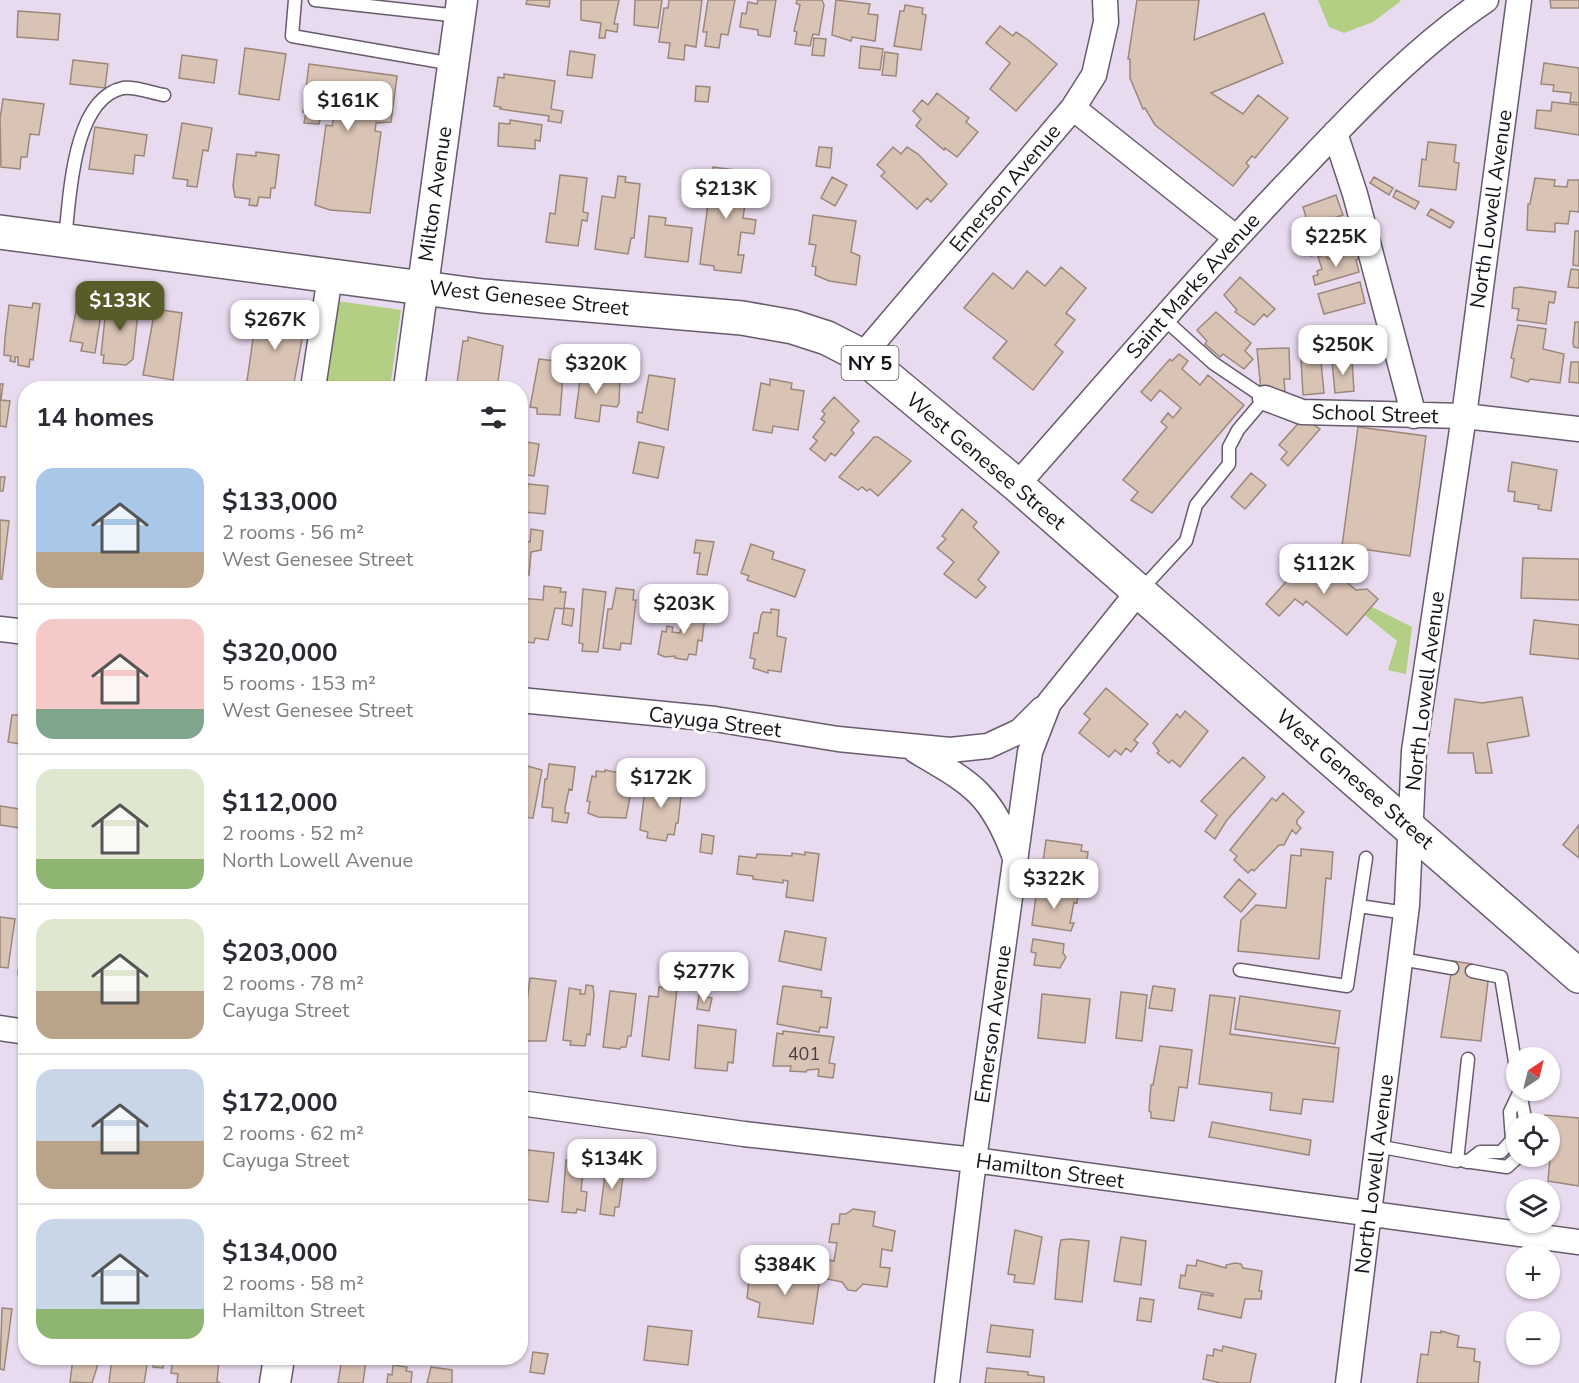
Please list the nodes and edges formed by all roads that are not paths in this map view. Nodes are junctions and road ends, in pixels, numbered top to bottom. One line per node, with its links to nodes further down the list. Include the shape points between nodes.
1 (295, 0): 7 (lane, via 292,36)
2 (315, 0): 6 (lane)
3 (1105, 0): 9 (street, Emerson Avenue, via 1106,22 1094,75)
4 (1486, 0): 10 (street, Saint Marks Avenue, via 1443,29)
5 (1519, 0): 22 (street, North Lowell Avenue)
6 (461, 8): 7 (street, Milton Avenue)
7 (453, 64): 15 (street, Milton Avenue)
8 (164, 95): 13 (lane, via 125,87 101,99 85,121)
9 (1073, 108): 12 (street); 17 (street, Emerson Avenue)
10 (1335, 133): 12 (street, Saint Marks Avenue); 21 (street)
11 (0, 232): 13 (main road, West Genesee Street / NY 5)
12 (1235, 237): 16 (street, Saint Marks Avenue)
13 (65, 240): 14 (main road, West Genesee Street / NY 5)
14 (330, 276): 15 (main road, West Genesee Street / NY 5); 18 (street)
15 (422, 288): 17 (main road, West Genesee Street / NY 5, via 742,318 793,327 827,338); 19 (street, Milton Avenue)
16 (1164, 319): 20 (lane, School Street, via 1213,363); 24 (street, Saint Marks Avenue)
17 (862, 356): 24 (main road, West Genesee Street / NY 5)
18 (314, 381)
19 (410, 381)
20 (1264, 398): 21 (street, School Street, via 1302,412); 25 (lane, via 1238,430 1229,447 1229,464 1196,505 1186,541)
21 (1414, 416): 22 (street, School Street)
22 (1464, 416): 23 (street, School Street); 31 (street, North Lowell Avenue, via 1414,751)
23 (1579, 429)
24 (1017, 486): 25 (main road, West Genesee Street / NY 5)
25 (1138, 592): 29 (street, Emerson Avenue); 31 (main road, West Genesee Street / NY 5)
26 (0, 629): 27 (street)
27 (18, 631)
28 (528, 701): 30 (street, Cayuga Street, via 715,719 838,740)
29 (1049, 703): 30 (street, Cayuga Street, via 1020,731 988,746 950,750); 33 (street, Emerson Avenue, via 1030,752)
30 (909, 746): 33 (street, Cayuga Street, via 963,778 992,806)
31 (1410, 826): 35 (street, North Lowell Avenue); 40 (main road, West Genesee Street / NY 5)
32 (1366, 858): 34 (lane)
33 (1015, 859): 48 (street, Emerson Avenue)
34 (1359, 906): 35 (lane); 38 (lane, via 1347,986)
35 (1406, 913): 36 (street, North Lowell Avenue)
36 (1401, 959): 37 (lane); 47 (street, North Lowell Avenue)
37 (1452, 968)
38 (1240, 970)
39 (1472, 971): 43 (lane, via 1501,977)
40 (1579, 976)
41 (0, 1028): 42 (street)
42 (18, 1031)
43 (1513, 1047)
44 (1468, 1059): 49 (lane)
45 (1515, 1101): 49 (lane, via 1510,1112 1512,1140 1501,1152 1480,1152)
46 (528, 1104): 48 (street, Hamilton Street)
47 (1377, 1146): 49 (lane); 51 (street, North Lowell Avenue)
48 (974, 1160): 51 (street, Hamilton Street); 55 (street, Emerson Avenue)
49 (1462, 1161): 50 (lane)
50 (1506, 1167)
51 (1368, 1214): 52 (street, Hamilton Street); 56 (street, North Lowell Avenue)
52 (1579, 1242)
53 (278, 1365): 54 (street)
54 (275, 1383)
55 (947, 1383)
56 (1348, 1383)

